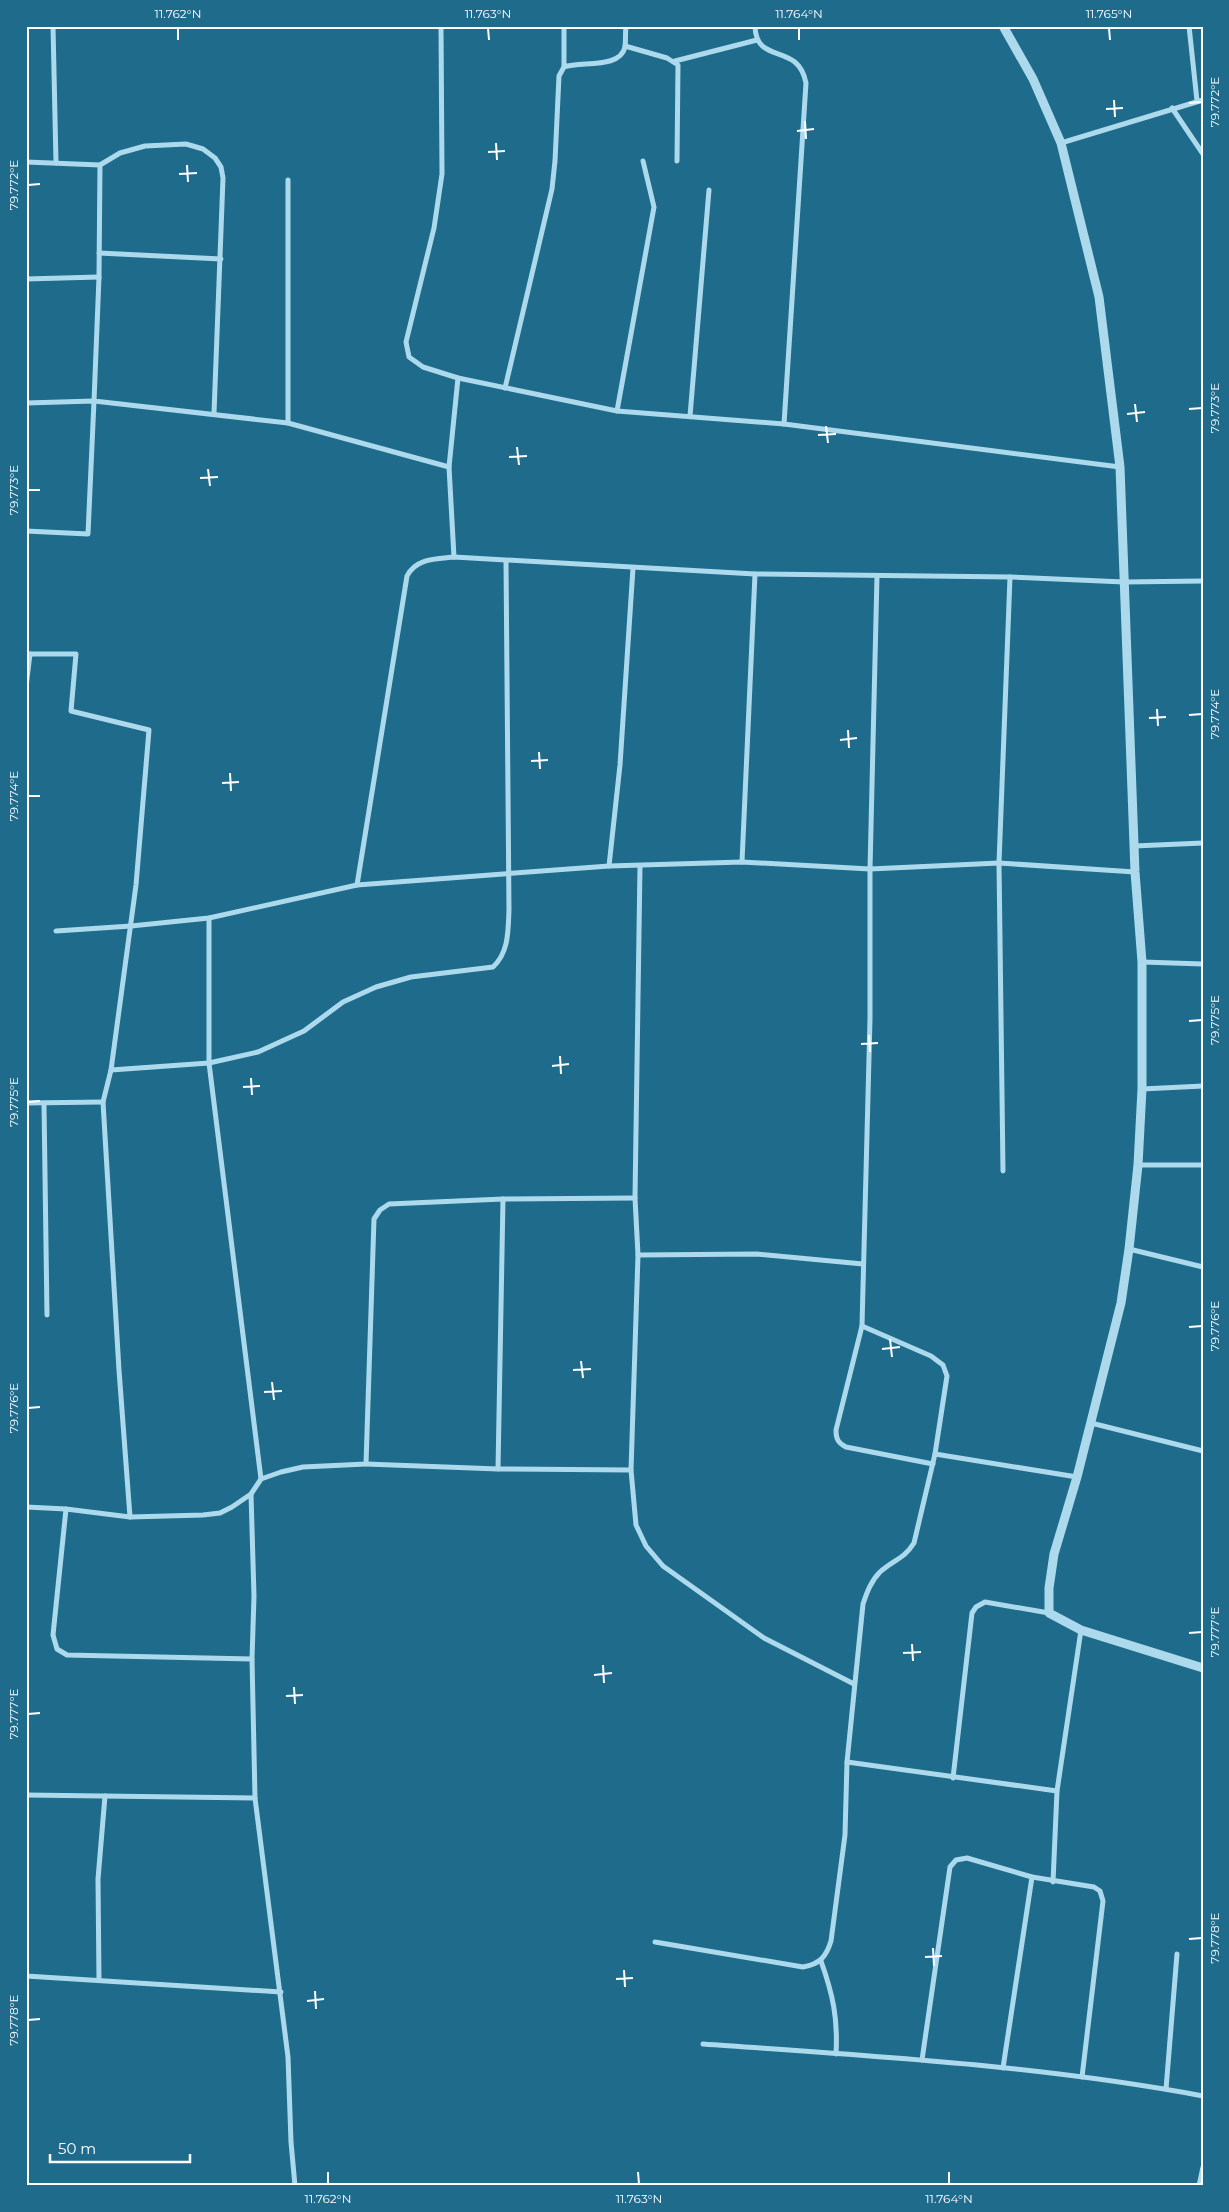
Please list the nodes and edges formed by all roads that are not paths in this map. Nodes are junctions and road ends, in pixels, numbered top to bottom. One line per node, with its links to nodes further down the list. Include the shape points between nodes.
1 (53, 26): 19 (street)
2 (441, 26): 27 (street, via 442,174 434,228 406,342 409,357 423,367)
3 (564, 26): 11 (street)
4 (626, 26): 9 (street)
5 (755, 26): 8 (street)
6 (1002, 26): 14 (street, via 1032,79)
7 (1189, 26): 12 (street)
8 (757, 40): 10 (street); 35 (street, via 763,47 795,61 803,70 806,83)
9 (625, 46): 10 (street); 11 (street, via 621,55 612,61 574,63)
10 (674, 61): 18 (street, via 679,71)
11 (564, 67): 28 (street, via 559,76 552,189)
12 (1200, 100): 13 (street)
13 (1172, 108): 14 (street); 15 (street)
14 (1061, 142): 37 (street, via 1099,297)
15 (1203, 154)
16 (643, 161): 31 (street, via 654,207)
17 (26, 162): 19 (street)
18 (677, 162)
19 (56, 163): 20 (street)
20 (100, 165): 23 (street); 24 (street, via 120,153 144,146 186,144 203,149 215,158 221,167 222,178)
21 (288, 180): 34 (street)
22 (709, 190): 33 (street)
23 (99, 253): 24 (street); 25 (street)
24 (221, 259): 32 (street)
25 (99, 277): 26 (street); 29 (street)
26 (26, 279)
27 (458, 378): 28 (street); 36 (street)
28 (505, 388): 31 (street)
29 (94, 401): 30 (street); 32 (street); 38 (street, via 88,534)
30 (26, 403)
31 (617, 411): 33 (street)
32 (214, 413): 34 (street)
33 (690, 416): 35 (street)
34 (288, 423): 36 (street)
35 (784, 424): 37 (street)
36 (449, 467): 39 (street)
37 (1120, 467): 46 (street)
38 (26, 531)
39 (454, 557): 40 (street); 58 (street, via 426,560 412,566 407,576)
40 (506, 561): 41 (street); 56 (street)
41 (633, 568): 42 (street); 53 (street)
42 (755, 574): 43 (street); 51 (street)
43 (877, 576): 44 (street); 55 (street)
44 (1010, 577): 46 (street); 52 (street)
45 (1203, 581): 46 (street)
46 (1124, 582): 50 (street)
47 (28, 654): 48 (street); 60 (street, via 76,654 71,711 149,730)
48 (26, 687)
49 (1203, 843): 50 (street)
50 (1134, 846): 57 (street)
51 (742, 862): 54 (street); 55 (street)
52 (999, 863): 55 (street); 57 (street); 73 (street)
53 (610, 866): 54 (street); 56 (street)
54 (640, 866): 74 (street)
55 (870, 869): 78 (street, via 870,1019)
56 (509, 872): 58 (street); 64 (street, via 508,941 504,954 493,967 411,977 376,987 343,1002 304,1031 258,1052)
57 (1135, 872): 62 (street)
58 (357, 885): 59 (street)
59 (210, 918): 60 (street); 64 (street)
60 (132, 926): 61 (street); 65 (street)
61 (56, 931)
62 (1142, 962): 63 (street); 67 (street)
63 (1203, 964)
64 (209, 1063): 65 (street); 90 (street)
65 (111, 1070): 68 (street)
66 (1203, 1086): 67 (street)
67 (1142, 1089): 71 (street)
68 (103, 1102): 70 (street); 94 (street)
69 (26, 1103): 70 (street)
70 (44, 1104): 80 (street)
71 (1138, 1165): 72 (street); 76 (street)
72 (1203, 1165)
73 (1003, 1171)
74 (634, 1198): 75 (street); 77 (street)
75 (503, 1199): 85 (street, via 389,1204 374,1218); 87 (street)
76 (1129, 1249): 79 (street); 82 (street, via 1121,1303)
77 (638, 1255): 78 (street, via 757,1254); 88 (street)
78 (863, 1264): 81 (street)
79 (1203, 1267)
80 (47, 1315)
81 (862, 1326): 84 (street, via 916,1348 943,1365 947,1376); 86 (street, via 836,1438 846,1447)
82 (1091, 1423): 83 (street); 89 (street)
83 (1203, 1451)
84 (935, 1454): 86 (street); 89 (street)
85 (366, 1464): 87 (street); 90 (street, via 303,1467)
86 (933, 1464): 99 (street, via 914,1543 907,1554 881,1571 870,1584 863,1604)
87 (498, 1469): 88 (street)
88 (631, 1470): 99 (street, via 636,1525 646,1546 663,1566 764,1638)
89 (1077, 1478): 95 (street, via 1054,1554)
90 (261, 1479): 91 (street)
91 (251, 1494): 94 (street, via 220,1513); 97 (street)
92 (26, 1507): 93 (street)
93 (66, 1509): 94 (street); 97 (street, via 53,1635 58,1649 67,1655)
94 (130, 1517)
95 (1049, 1614): 96 (street); 101 (street, via 985,1602 972,1613)
96 (1081, 1630): 98 (street); 102 (street)
97 (252, 1659): 105 (street)
98 (1203, 1668)
99 (854, 1684): 100 (street)
100 (847, 1762): 101 (street); 110 (street, via 845,1835 833,1932)
101 (953, 1778): 102 (street)
102 (1057, 1791): 107 (street)
103 (26, 1795): 104 (street)
104 (105, 1796): 105 (street); 112 (street, via 98,1879)
105 (255, 1798): 113 (street)
106 (1032, 1877): 107 (street); 116 (street, via 967,1858 956,1860 950,1867); 117 (street)
107 (1053, 1882): 118 (street, via 1094,1888 1100,1891 1103,1901)
108 (656, 1942): 110 (street, via 803,1967)
109 (1177, 1954): 119 (street)
110 (821, 1961): 115 (street, via 835,2005 838,2027)
111 (26, 1976): 112 (street)
112 (99, 1980): 113 (street)
113 (281, 1992): 122 (street)
114 (703, 2044): 115 (street)
115 (836, 2054): 116 (street)
116 (922, 2060): 117 (street)
117 (1003, 2068): 118 (street)
118 (1082, 2077): 119 (street)
119 (1166, 2089): 120 (street)
120 (1203, 2096)
121 (1203, 2168): 123 (street)
122 (295, 2186)
123 (1199, 2186)

